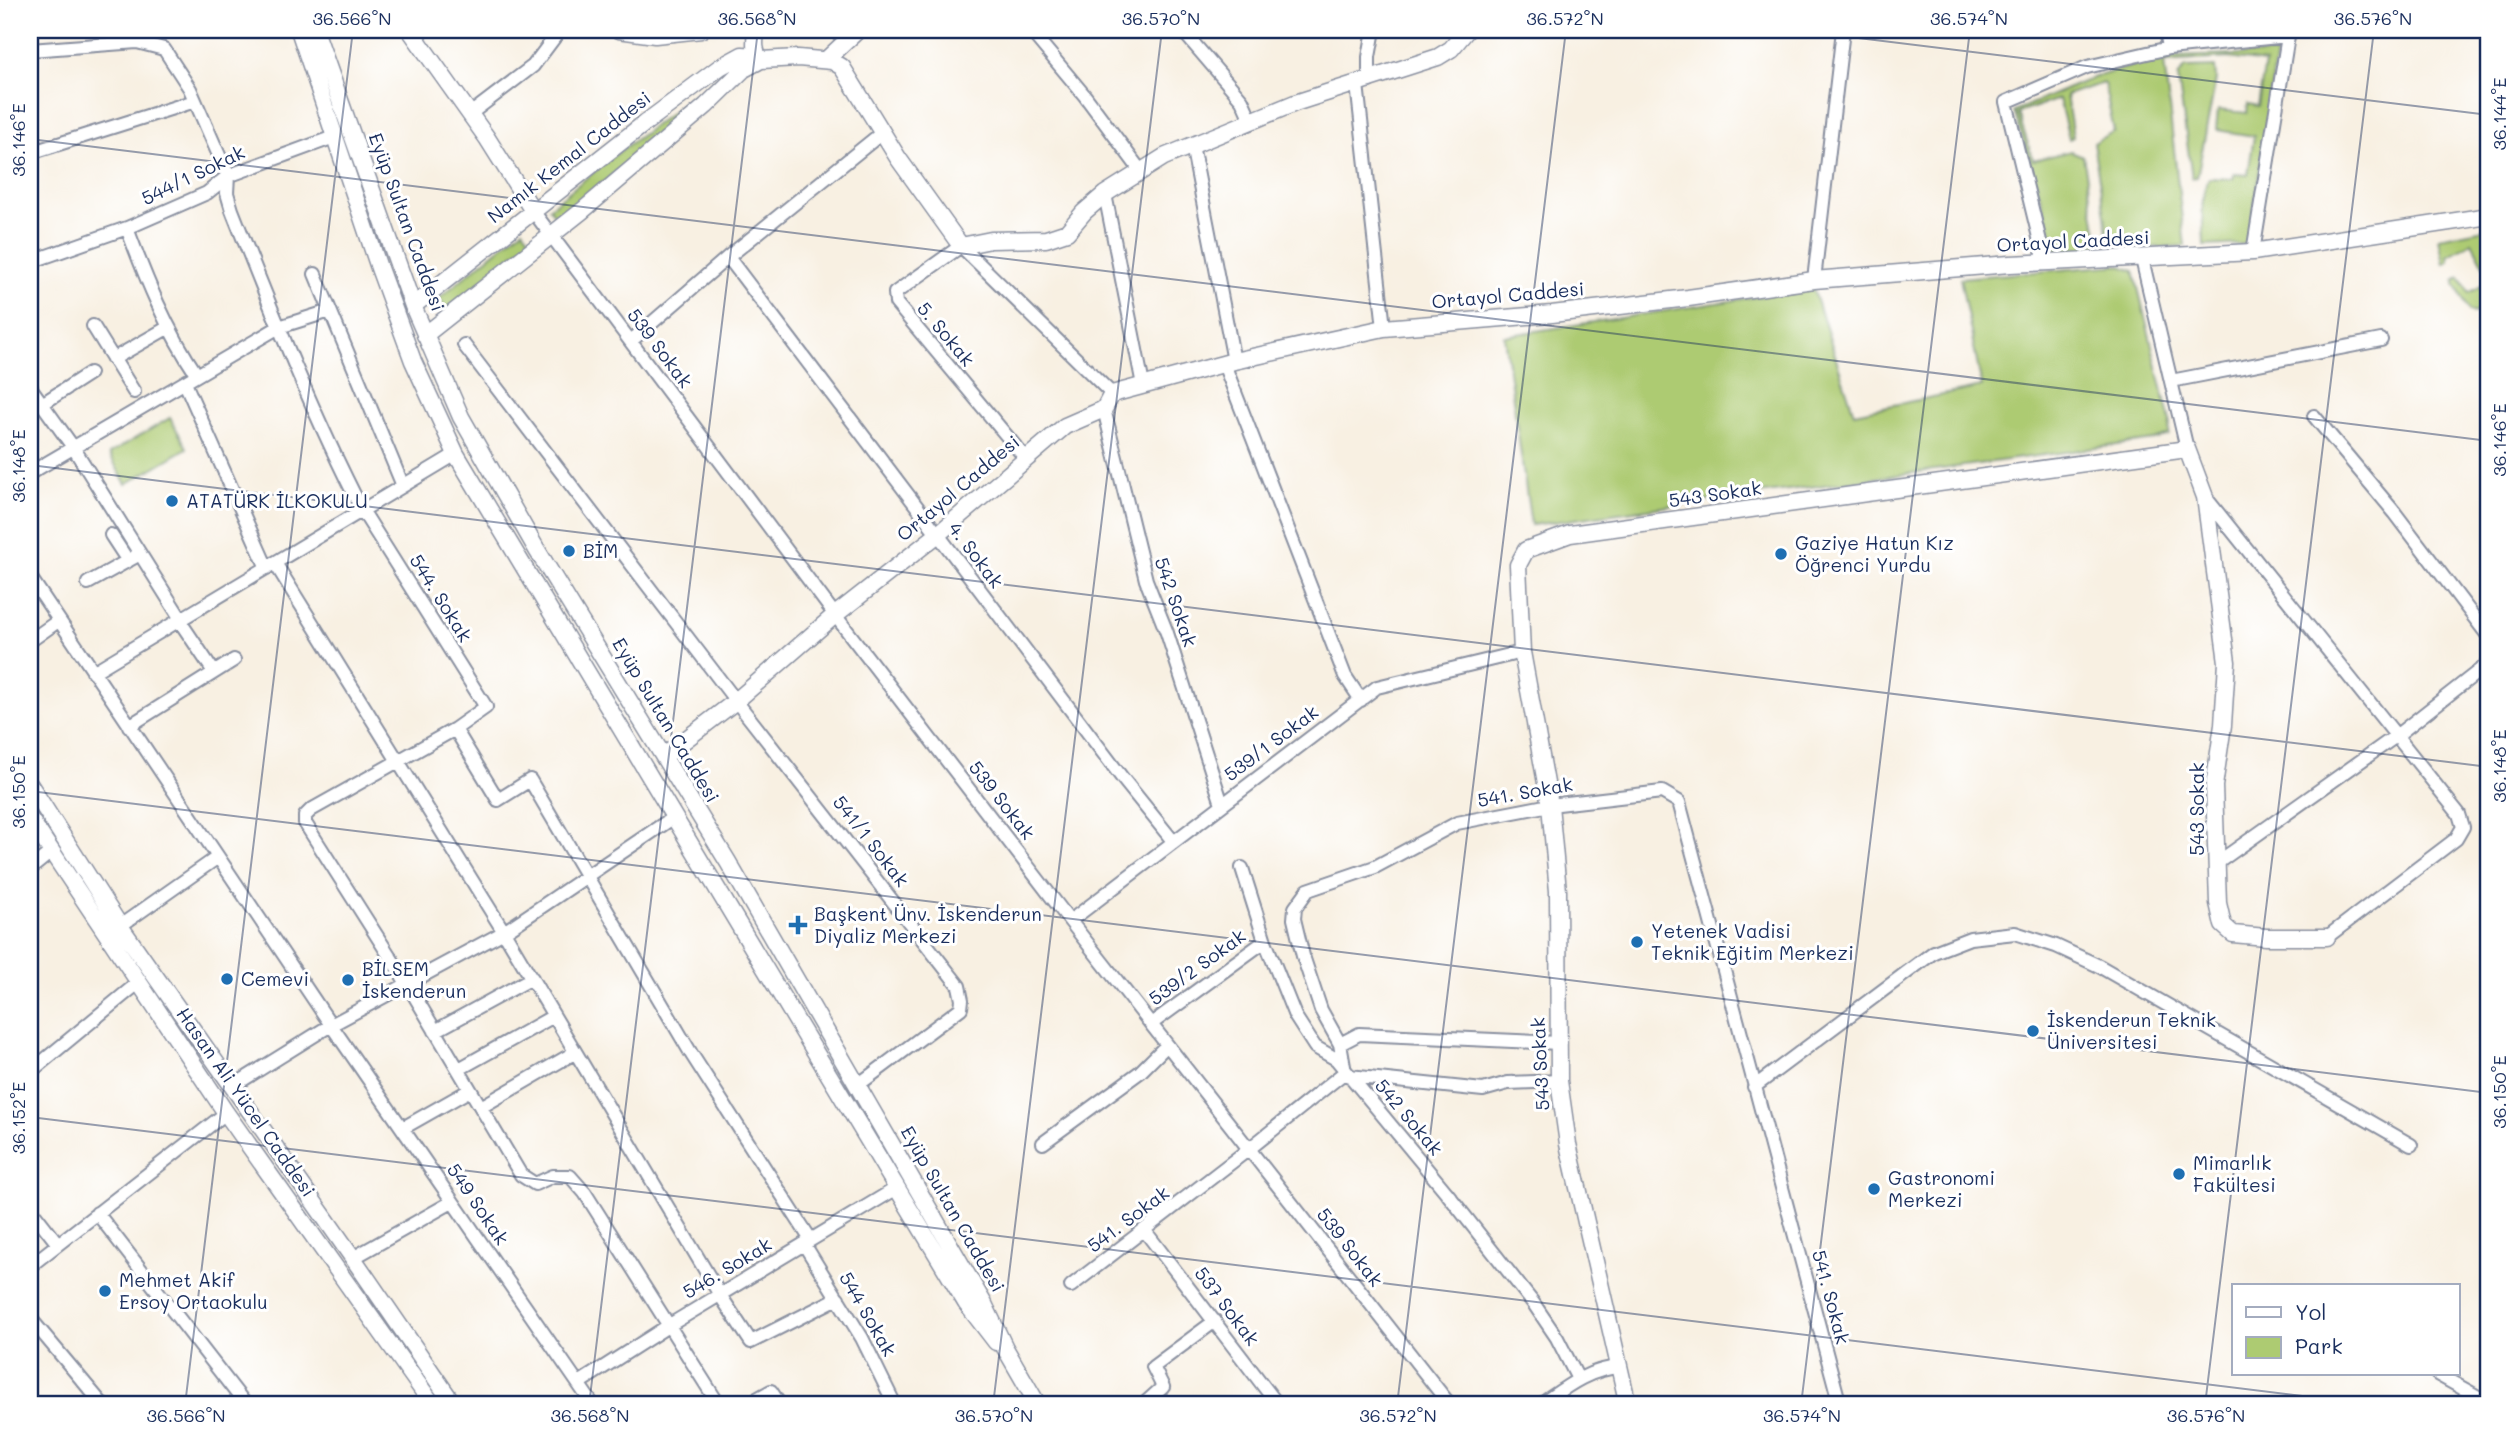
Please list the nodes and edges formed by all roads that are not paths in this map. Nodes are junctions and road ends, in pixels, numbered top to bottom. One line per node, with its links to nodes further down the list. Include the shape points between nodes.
1 (299, 30): 26 (street)
2 (315, 30): 44 (street, Eyüp Sultan Caddesi)
3 (410, 30): 23 (street)
4 (560, 30): 23 (street, via 533,66)
5 (620, 30): 15 (street)
6 (701, 30): 15 (street)
7 (756, 30): 19 (street)
8 (858, 30): 20 (street)
9 (1030, 30): 29 (street)
10 (1182, 30): 24 (street, via 1242,100)
11 (1374, 30): 21 (street)
12 (1467, 30): 21 (street, via 1438,57)
13 (1843, 30): 43 (street)
14 (2166, 30): 17 (street)
15 (637, 31)
16 (2288, 33): 17 (street); 37 (street)
17 (2169, 48): 41 (street, via 2087,67 2006,102)
18 (30, 50): 22 (street, 544. Sokak, via 137,42 164,49)
19 (759, 58): 20 (street, Namık Kemal Caddesi); 32 (street, Namık Kemal Caddesi, via 742,55 720,67); 35 (street)
20 (826, 60): 25 (street, via 846,71)
21 (1363, 82): 24 (street); 49 (street)
22 (195, 101): 28 (street); 30 (street, 544. Sokak)
23 (470, 114): 32 (street)
24 (1251, 120): 27 (street)
25 (883, 132): 36 (street); 38 (street)
26 (334, 138): 30 (street, 544/1 Sokak); 69 (street, via 413,360)
27 (1192, 145): 29 (street); 55 (street)
28 (30, 153)
29 (1140, 170): 31 (street)
30 (228, 176): 34 (street, 544/1 Sokak, via 206,193); 48 (street, 544. Sokak, via 232,209)
31 (1105, 194): 36 (street, via 1058,236); 60 (street)
32 (533, 211): 35 (street, 539 Sokak); 44 (street, Namık Kemal Caddesi)
33 (2489, 216): 37 (street, Ortayol Caddesi)
34 (127, 228): 40 (street, 544/1 Sokak); 47 (street)
35 (550, 236): 50 (street); 52 (street, 539 Sokak)
36 (961, 246): 63 (street); 70 (street, 5. Sokak, via 904,285 895,293 896,303)
37 (2253, 253): 39 (street, Ortayol Caddesi)
38 (727, 257): 52 (street); 76 (street, 4. Sokak)
39 (2142, 259): 41 (street, Ortayol Caddesi); 58 (street)
40 (30, 262)
41 (2045, 262): 43 (street, Ortayol Caddesi)
42 (315, 274): 45 (street)
43 (1814, 280): 49 (street, Ortayol Caddesi, via 1552,314)
44 (413, 306): 50 (street, Eyüp Sultan Caddesi)
45 (330, 311): 48 (street); 72 (street)
46 (93, 326): 54 (street)
47 (169, 327): 54 (street); 57 (street)
48 (279, 327): 57 (street); 74 (street, 544. Sokak)
49 (1384, 328): 55 (street, Ortayol Caddesi)
50 (425, 335): 97 (street, Eyüp Sultan Caddesi, via 477,446)
51 (2381, 340): 58 (street)
52 (631, 341): 82 (street, 539 Sokak)
53 (464, 345): 93 (street)
54 (113, 359): 62 (street)
55 (1229, 363): 60 (street, Ortayol Caddesi); 92 (street, via 1345,676)
56 (90, 373): 64 (street)
57 (197, 375): 59 (street)
58 (2171, 381): 68 (street)
59 (185, 383): 67 (street); 79 (street)
60 (1143, 384): 63 (street, Ortayol Caddesi)
61 (30, 387): 64 (street)
62 (134, 392)
63 (1112, 394): 65 (street)
64 (42, 404): 67 (street)
65 (1104, 409): 70 (street, Ortayol Caddesi, via 1065,426); 100 (street, 542 Sokak, via 1146,580)
66 (2314, 416): 85 (street)
67 (72, 447): 71 (street); 77 (street)
68 (2187, 449): 73 (street, 543 Sokak); 87 (street, 543 Sokak, via 1570,534 1540,543 1526,550 1518,565)
69 (456, 454): 72 (street); 102 (street)
70 (1026, 459): 76 (street, Ortayol Caddesi)
71 (30, 473)
72 (403, 485): 74 (street)
73 (2205, 497): 96 (street); 107 (street, 543 Sokak, via 2227,662 2214,786)
74 (362, 510): 79 (street); 95 (street, 544. Sokak, via 486,707)
75 (111, 535): 78 (street)
76 (937, 535): 82 (street, Ortayol Caddesi); 104 (street, 4. Sokak)
77 (140, 554): 78 (street); 83 (street)
78 (128, 561): 81 (street)
79 (271, 566): 83 (street); 98 (street)
80 (30, 577): 84 (street, 549 Sokak)
81 (88, 583)
82 (835, 615): 93 (street, Ortayol Caddesi); 111 (street, 539 Sokak)
83 (180, 619): 90 (street); 91 (street)
84 (58, 621): 86 (street); 90 (street, 549 Sokak)
85 (2489, 637)
86 (30, 640)
87 (1522, 652): 92 (street, 539/1 Sokak, via 1377,687); 101 (street, 543 Sokak)
88 (233, 660): 91 (street)
89 (2489, 663): 96 (street)
90 (93, 672): 94 (street, 549 Sokak)
91 (214, 672): 94 (street)
92 (1361, 700): 100 (street, 539/1 Sokak)
93 (736, 701): 97 (street, Ortayol Caddesi); 131 (street, 541/1 Sokak, via 959,986 961,1008)
94 (129, 726): 106 (street, 549 Sokak)
95 (455, 729): 98 (street); 110 (street, via 498,800 530,780)
96 (2396, 736): 107 (street); 114 (street, via 2459,814 2463,827 2456,839)
97 (664, 756): 131 (street, Eyüp Sultan Caddesi)
98 (398, 762): 113 (street); 118 (street, via 311,810 305,823)
99 (30, 785): 112 (street)
100 (1222, 804): 104 (street, 539/1 Sokak)
101 (1550, 805): 123 (street, 543 Sokak, via 1558,891); 124 (street, 541. Sokak, via 1457,823 1375,867 1307,890 1295,908 1294,919 1321,1010); 133 (street, 541. Sokak, via 1662,792 1679,802)
102 (674, 817): 110 (street); 141 (street)
103 (30, 819): 105 (street, Hasan Ali Yücel Caddesi)
104 (1173, 841): 111 (street, 539/1 Sokak)
105 (51, 852): 109 (street); 117 (street, Hasan Ali Yücel Caddesi)
106 (218, 857): 112 (street); 121 (street, 549 Sokak)
107 (2217, 863): 114 (street, 543 Sokak, via 2218,903 2223,925 2233,934)
108 (1242, 868): 115 (street, 542 Sokak)
109 (30, 869)
110 (587, 878): 113 (street); 146 (street, 544 Sokak)
111 (1070, 921): 120 (street, 539 Sokak)
112 (120, 926): 132 (street)
113 (504, 932): 116 (street); 118 (street)
114 (2327, 937)
115 (1265, 941): 120 (street, 539/2 Sokak); 129 (street, 542 Sokak, via 1308,1037)
116 (532, 978): 119 (street); 122 (street)
117 (138, 983): 128 (street); 136 (street, Hasan Ali Yücel Caddesi)
118 (408, 985): 121 (street); 122 (street)
119 (552, 1017): 126 (street); 127 (street)
120 (1151, 1024): 125 (street, 539 Sokak)
121 (331, 1025): 132 (street); 137 (street, 549 Sokak)
122 (435, 1031): 127 (street)
123 (1559, 1043): 124 (street, via 1359,1034); 130 (street, 543 Sokak)
124 (1340, 1044): 129 (street, 541. Sokak)
125 (1167, 1045): 138 (street, via 1140,1072); 140 (street, 539 Sokak)
126 (574, 1053): 135 (street); 151 (street)
127 (459, 1069): 134 (street)
128 (30, 1072)
129 (1347, 1074): 130 (street, via 1483,1090 1508,1083); 140 (street, 541. Sokak); 159 (street, 542 Sokak, via 1534,1304)
130 (1559, 1081): 157 (street, 543 Sokak, via 1568,1144)
131 (858, 1085): 156 (street, Eyüp Sultan Caddesi)
132 (233, 1086): 148 (street)
133 (1754, 1087): 139 (street, via 1934,952 1970,938 2015,933 2099,966); 177 (street, 541. Sokak)
134 (470, 1090): 135 (street); 137 (street)
135 (481, 1107): 155 (street, via 521,1175 535,1184 553,1176 570,1176 585,1193)
136 (226, 1113): 144 (street); 161 (street, Hasan Ali Yücel Caddesi)
137 (403, 1128): 142 (street, 549 Sokak)
138 (1044, 1143)
139 (2411, 1145)
140 (1249, 1149): 145 (street, 541. Sokak); 174 (street, 539 Sokak)
141 (897, 1188): 146 (street, 546. Sokak); 156 (street, via 977,1319)
142 (452, 1202): 148 (street); 160 (street, 549 Sokak)
143 (30, 1208): 147 (street)
144 (97, 1213): 147 (street); 164 (street)
145 (1145, 1231): 150 (street, 541. Sokak); 154 (street, 537 Sokak)
146 (807, 1242): 151 (street, 546. Sokak); 152 (street, 544 Sokak)
147 (58, 1244): 149 (street)
148 (353, 1258): 165 (street)
149 (30, 1266)
150 (1071, 1286)
151 (720, 1296): 152 (street, via 751,1342); 155 (street, 546. Sokak)
152 (838, 1298): 170 (street, 544 Sokak)
153 (30, 1318): 163 (street)
154 (1215, 1321): 172 (street, via 1153,1367 1163,1387); 173 (street, 537 Sokak)
155 (668, 1326): 160 (street, 546. Sokak); 167 (street)
156 (1005, 1348): 171 (street, Eyüp Sultan Caddesi)
157 (1620, 1367): 159 (street); 176 (street, 543 Sokak)
158 (2441, 1376): 162 (street)
159 (1578, 1379): 175 (street)
160 (579, 1383): 166 (street, 549 Sokak)
161 (427, 1403)
162 (2489, 1403)
163 (103, 1405)
164 (246, 1405)
165 (454, 1405)
166 (593, 1405)
167 (719, 1405)
168 (746, 1405): 169 (street, via 771,1391)
169 (779, 1405)
170 (895, 1405)
171 (1038, 1405)
172 (1143, 1405)
173 (1278, 1405)
174 (1450, 1405)
175 (1540, 1405)
176 (1628, 1405)
177 (1840, 1405)

